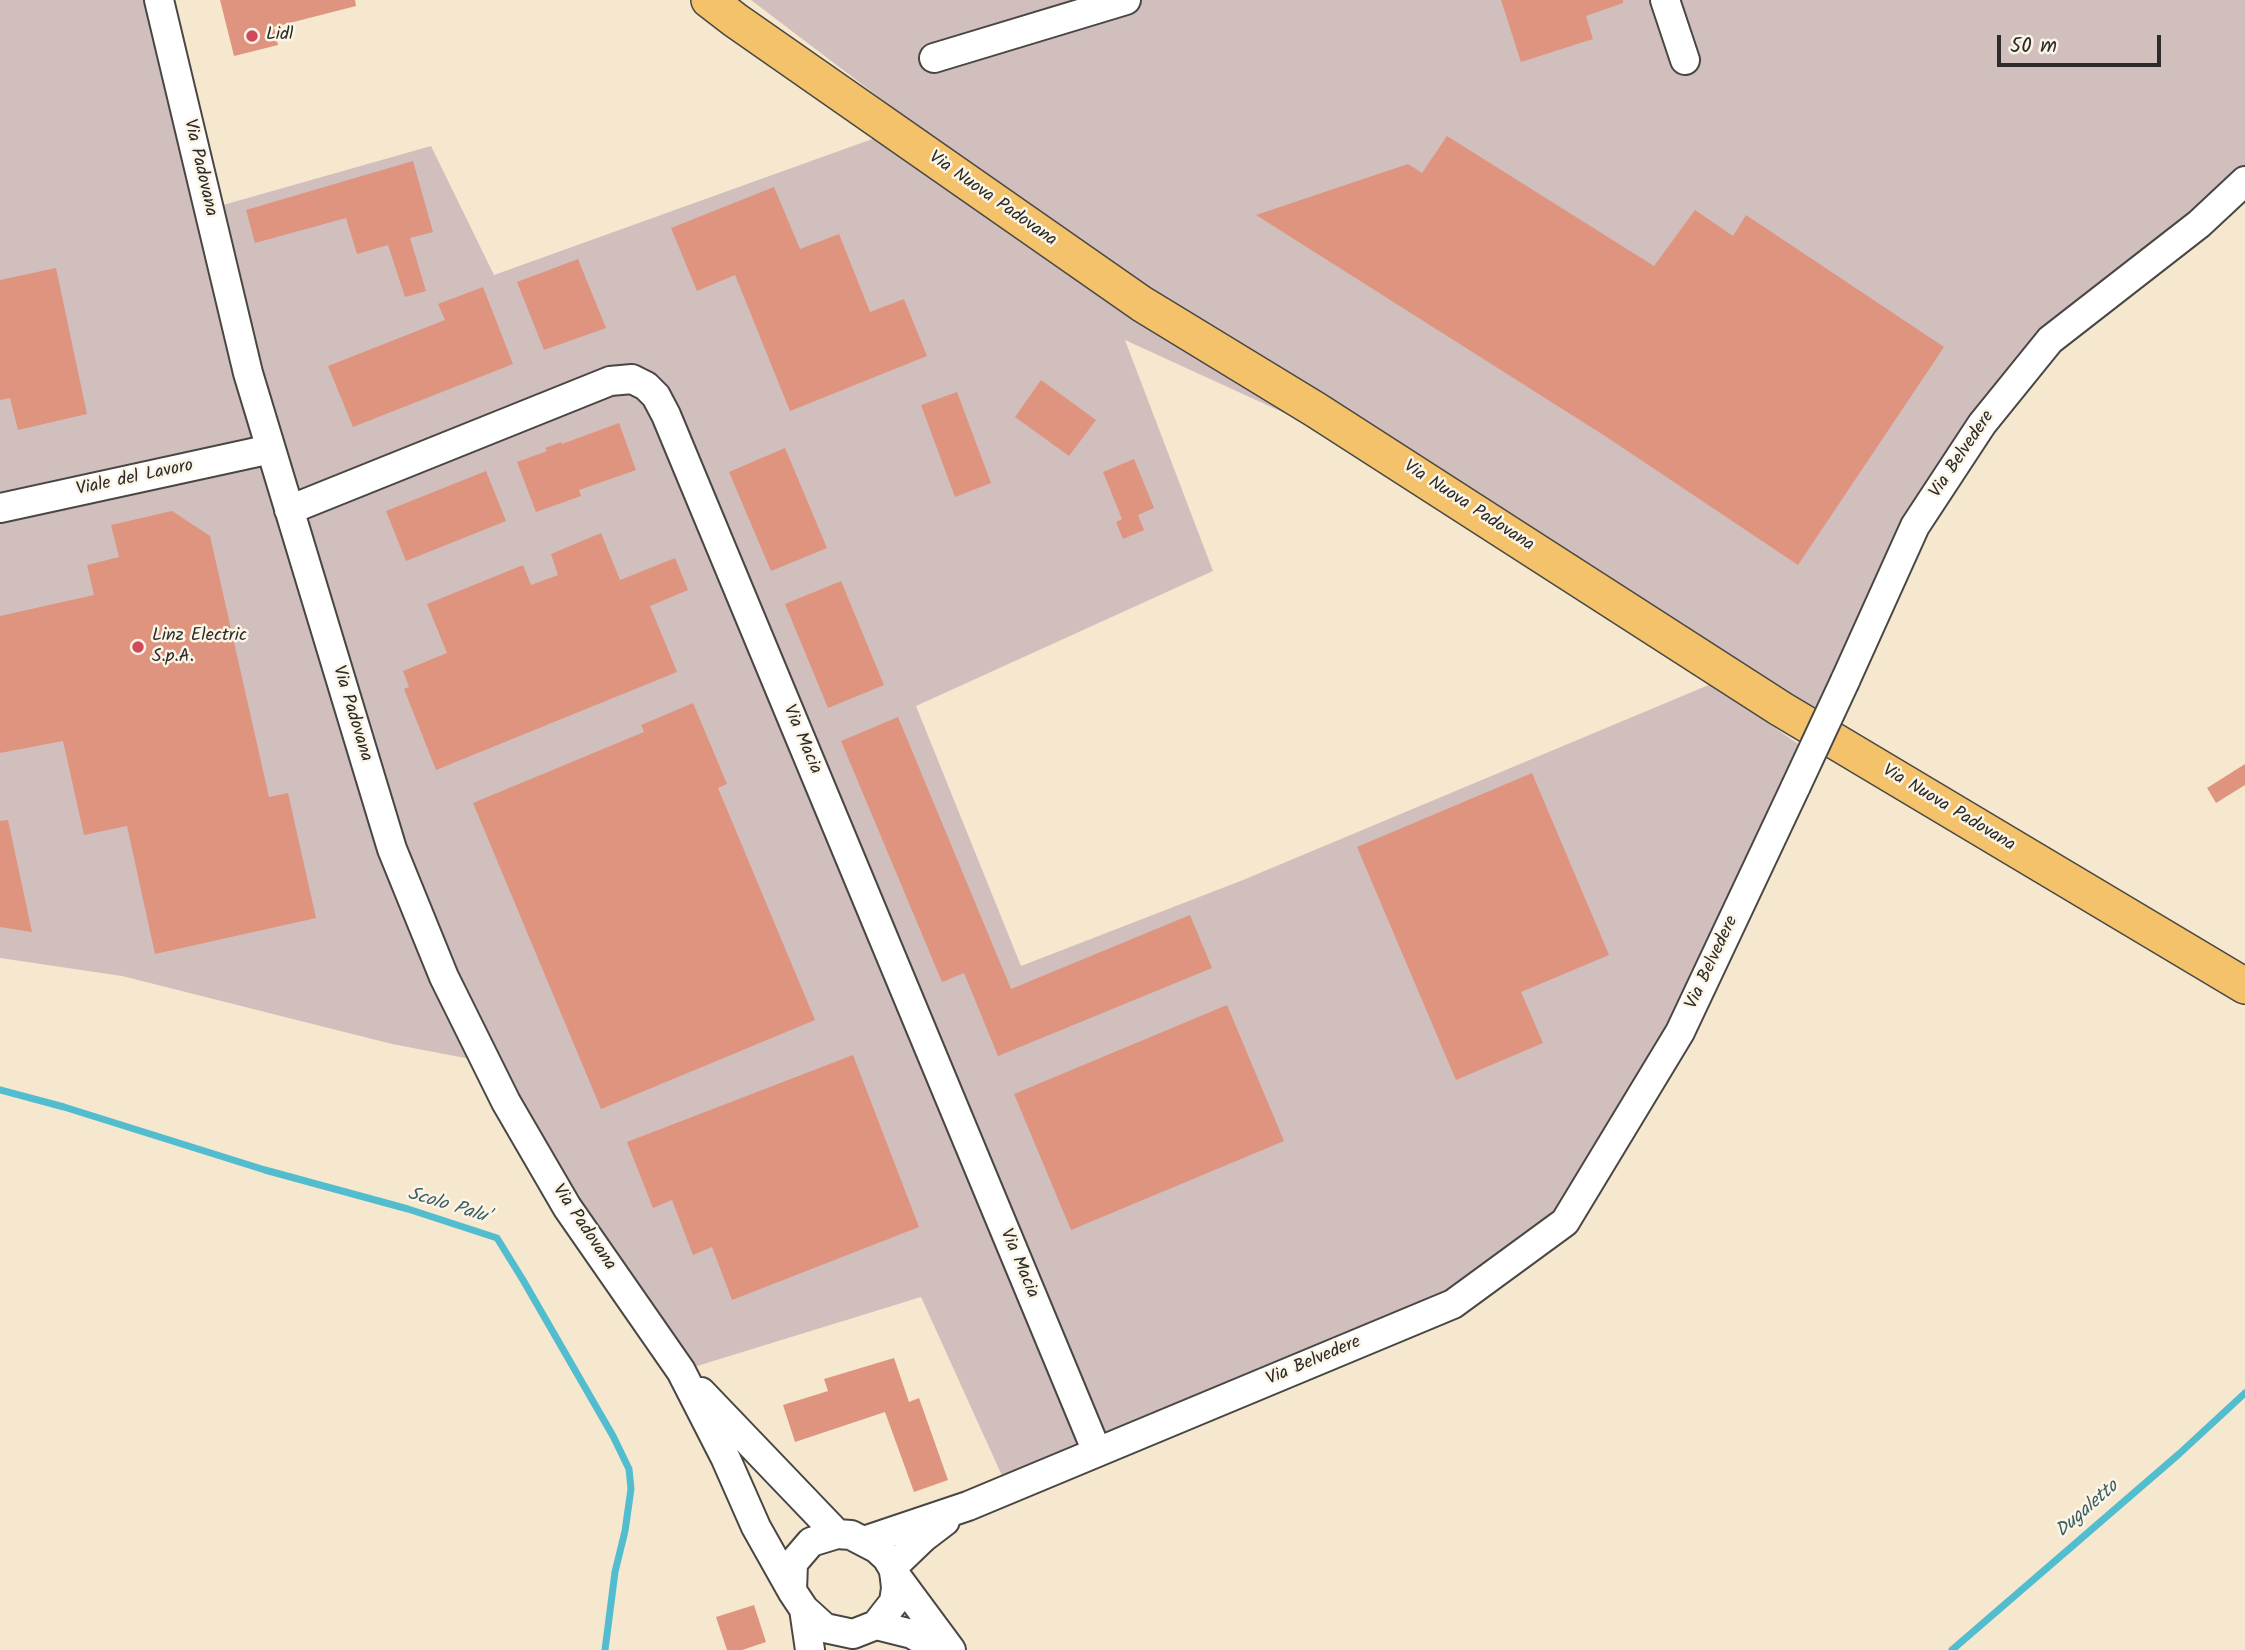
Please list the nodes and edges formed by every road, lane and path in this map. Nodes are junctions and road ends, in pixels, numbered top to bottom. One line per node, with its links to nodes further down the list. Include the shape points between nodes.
1 (159, 0): 8 (street, Via Padovana, via 244,360)
2 (709, 0): 11 (main road, Via Nuova Padovana, via 1142,304 1317,410 1781,709)
3 (1126, 0): 5 (street)
4 (1665, 0): 6 (street)
5 (934, 58)
6 (1685, 60)
7 (2245, 181): 13 (street, Via Belvedere, bridge, via 2199,224 2049,340 1982,424 1915,526 1680,1032 1565,1222 1453,1304)
8 (271, 449): 9 (street, Viale del Lavoro); 10 (street, Via Padovana)
9 (0, 508)
10 (289, 510): 12 (street, Via Padovana, via 391,849 444,977 506,1102 561,1195); 13 (street, Via Macia, via 610,381 632,379 656,396)
11 (2245, 986)
12 (681, 1371): 15 (street, Via Padovana); 17 (street, Via Padovana, via 756,1527)
13 (1097, 1452): 14 (street, Via Belvedere)
14 (968, 1506): 15 (street, Via Belvedere); 16 (street, Via Belvedere, via 924,1537)
15 (851, 1537): 16 (street, Via Padovana, via 882,1553); 17 (street, via 811,1542 793,1563)
16 (894, 1571): 18 (street, via 894,1602); 21 (street, Via Padovana)
17 (798, 1600): 18 (street, Via Padovana, via 825,1628); 19 (street)
18 (855, 1636): 20 (street, Via Padovana, via 912,1634)
19 (810, 1650)
20 (939, 1650)
21 (951, 1650)

